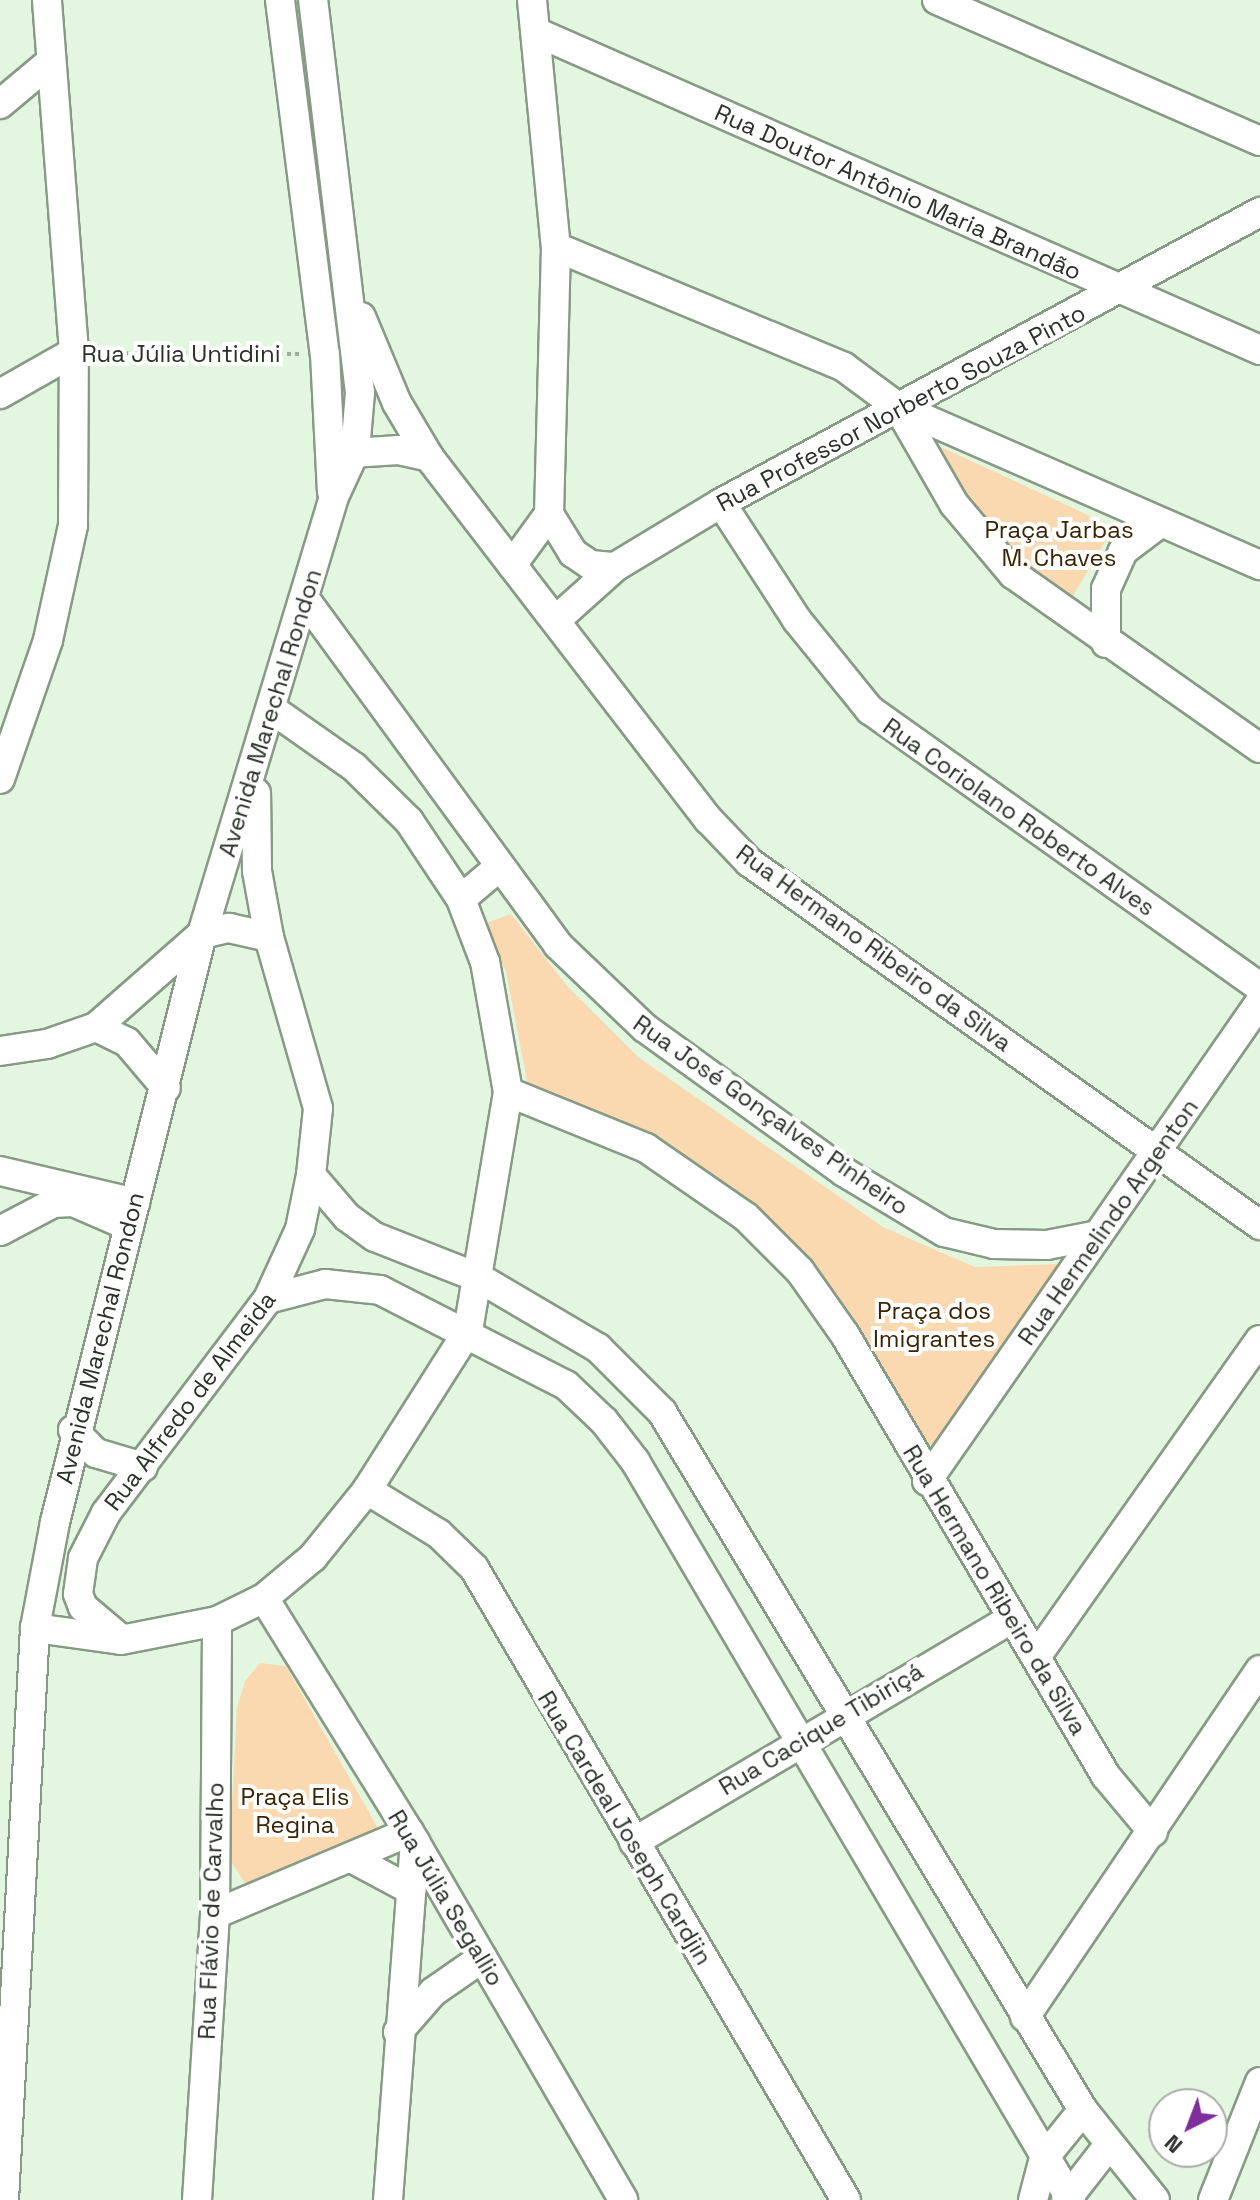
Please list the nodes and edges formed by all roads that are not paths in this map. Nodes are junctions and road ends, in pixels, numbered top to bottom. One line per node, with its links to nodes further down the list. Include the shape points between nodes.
1 (47, 0): 7 (street)
2 (280, 0): 11 (street, Avenida Marechal Rondon)
3 (313, 0): 10 (street, Avenida Marechal Rondon)
4 (532, 0): 6 (street)
5 (937, 0): 9 (street)
6 (536, 32): 13 (street); 15 (street, Rua Doutor Antônio Maria Brandão)
7 (49, 63): 8 (street); 17 (street)
8 (0, 104)
9 (1259, 140)
10 (339, 199): 11 (street); 14 (street, Avenida Marechal Rondon)
11 (307, 205): 20 (street, Avenida Marechal Rondon)
12 (1259, 210): 15 (street, Rua Professor Norberto Souza Pinto)
13 (556, 247): 22 (street, via 844,367); 27 (street)
14 (349, 290): 18 (street, Avenida Marechal Rondon); 21 (street, Rua Hermano Ribeiro da Silva)
15 (1122, 291): 16 (street, Rua Doutor Antônio Maria Brandão); 22 (street, Rua Professor Norberto Souza Pinto)
16 (1260, 350)
17 (74, 352): 19 (street, Rua Júlia Untidini); 41 (street, via 73,525 48,640)
18 (360, 393): 20 (street); 21 (street); 23 (street, Avenida Marechal Rondon)
19 (0, 394)
20 (329, 396): 23 (street, Avenida Marechal Rondon)
21 (397, 403): 24 (street, Rua Hermano Ribeiro da Silva)
22 (898, 407): 25 (street, Rua Professor Norberto Souza Pinto); 26 (street); 35 (street, via 954,504 1013,574)
23 (343, 453): 24 (street); 34 (street, Avenida Marechal Rondon)
24 (429, 457): 30 (street, Rua Hermano Ribeiro da Silva)
25 (721, 503): 32 (street, Rua Professor Norberto Souza Pinto); 46 (street, Rua Coriolano Roberto Alves, via 797,620 870,710)
26 (1112, 503): 28 (street); 29 (street)
27 (549, 514): 30 (street); 32 (street, via 573,553 591,565)
28 (1160, 523): 29 (street); 31 (street)
29 (1123, 551): 33 (street)
30 (512, 565): 36 (street, Rua Hermano Ribeiro da Silva)
31 (1260, 565)
32 (615, 567): 36 (street, Rua Professor Norberto Souza Pinto)
33 (1106, 589): 35 (street); 37 (street)
34 (305, 599): 38 (street, Avenida Marechal Rondon); 42 (street, Rua José Gonçalves Pinheiro)
35 (1052, 606): 37 (street)
36 (556, 620): 52 (street, Rua Hermano Ribeiro da Silva, via 709,820 749,862)
37 (1106, 643): 39 (street)
38 (273, 710): 40 (street, Avenida Marechal Rondon); 43 (street, via 354,767 409,821)
39 (1260, 748)
40 (256, 768): 44 (street, Avenida Marechal Rondon); 45 (street, Rua Alfredo de Almeida, via 257,871)
41 (0, 779)
42 (498, 868): 43 (street); 58 (street, Rua José Gonçalves Pinheiro, via 558,945 645,1028 904,1211 944,1232 994,1244 1047,1245)
43 (461, 899): 51 (street, via 502,1032)
44 (202, 934): 45 (street, via 229,928); 48 (street); 50 (street, Avenida Marechal Rondon)
45 (269, 937): 54 (street, Rua Alfredo de Almeida, via 318,1108)
46 (1260, 987)
47 (1260, 1002): 52 (street, Rua Hermelindo Argenton)
48 (96, 1027): 49 (street, via 47,1044); 50 (street, via 127,1042)
49 (0, 1051)
50 (166, 1088): 55 (street, Avenida Marechal Rondon)
51 (508, 1092): 59 (street); 65 (street, Rua Hermano Ribeiro da Silva, via 646,1148 746,1217 800,1271 845,1335)
52 (1157, 1153): 56 (street, Rua Hermano Ribeiro da Silva); 58 (street, Rua Hermelindo Argenton)
53 (0, 1171): 55 (street)
54 (311, 1175): 59 (street, via 347,1217 375,1237); 60 (street, Rua Alfredo de Almeida, via 300,1229)
55 (132, 1214): 57 (street, via 53,1203); 63 (street, Avenida Marechal Rondon)
56 (1260, 1225)
57 (0, 1231)
58 (1098, 1235): 65 (street, Rua Hermelindo Argenton)
59 (479, 1278): 61 (street); 74 (street, via 598,1348 662,1412)
60 (268, 1299): 61 (street, via 348,1283 380,1290); 64 (street, Rua Alfredo de Almeida)
61 (468, 1331): 66 (street); 75 (street, via 566,1385 604,1421 635,1461)
62 (1260, 1340): 72 (street)
63 (73, 1430): 64 (street, via 96,1453); 68 (street, Avenida Marechal Rondon)
64 (143, 1467): 71 (street, Rua Alfredo de Almeida, via 91,1539 78,1578 83,1607)
65 (927, 1481): 69 (street, Rua Hermano Ribeiro da Silva)
66 (367, 1490): 67 (street, via 313,1557); 78 (street, Rua Cardeal Joseph Cardjin, via 439,1534 474,1568)
67 (264, 1598): 70 (street); 77 (street, Rua Júlia Segallio)
68 (37, 1617): 71 (street, via 66,1632); 92 (street, Avenida Marechal Rondon)
69 (1011, 1619): 72 (street, Rua Hermano Ribeiro da Silva); 74 (street, Rua Cacique Tibiriçá)
70 (217, 1621): 71 (street); 81 (street, Rua Flávio de Carvalho)
71 (121, 1640)
72 (1036, 1657): 76 (street, Rua Hermano Ribeiro da Silva, via 1106,1776)
73 (1260, 1670): 76 (street)
74 (844, 1713): 75 (street, Rua Cacique Tibiriçá); 83 (street)
75 (800, 1740): 78 (street, Rua Cacique Tibiriçá); 89 (street)
76 (1153, 1832): 83 (street)
77 (412, 1837): 79 (street); 80 (street); 82 (street, Rua Júlia Segallio)
78 (634, 1842): 95 (street, Rua Cardeal Joseph Cardjin)
79 (355, 1860): 80 (street); 81 (street)
80 (411, 1890): 84 (street)
81 (215, 1914): 93 (street, Rua Flávio de Carvalho)
82 (482, 1958): 84 (street, via 441,1985); 94 (street, Rua Júlia Segallio)
83 (1025, 2017): 86 (street)
84 (398, 2032): 90 (street)
85 (1260, 2082): 87 (street)
86 (1083, 2110): 88 (street); 89 (street)
87 (1254, 2116): 98 (street)
88 (1108, 2146): 91 (street); 97 (street)
89 (1044, 2158): 91 (street); 96 (street)
90 (390, 2197)
91 (1068, 2198)
92 (4, 2200)
93 (197, 2200)
94 (623, 2200)
95 (846, 2200)
96 (1033, 2200)
97 (1155, 2200)
98 (1213, 2200)

